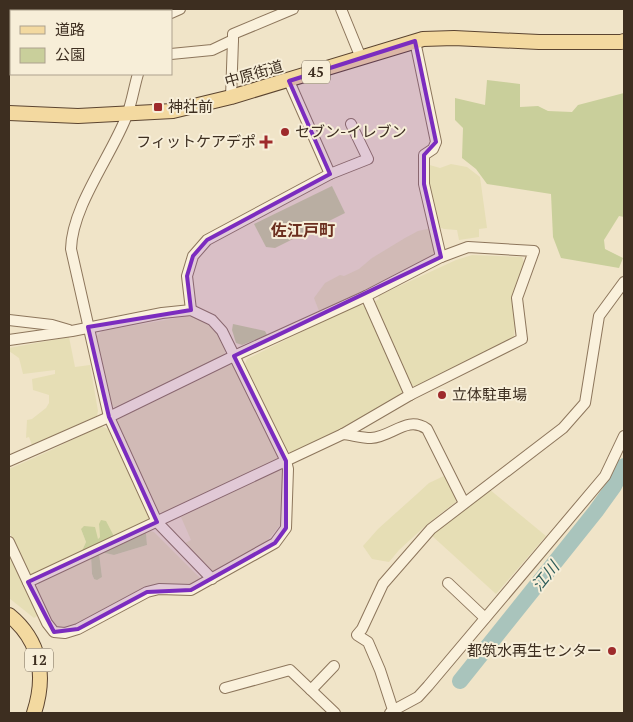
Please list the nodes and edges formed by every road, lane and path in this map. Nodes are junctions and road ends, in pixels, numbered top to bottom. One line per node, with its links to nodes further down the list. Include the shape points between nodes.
1 (293, 9): 3 (street, via 233,34)
2 (340, 9): 7 (street)
3 (233, 40): 6 (street, via 212,50); 10 (street)
4 (415, 41): 5 (main road, 中原街道 / 45, via 454,38); 7 (main road, 中原街道 / 45); 15 (street, via 436,142 433,149 424,155 424,184)
5 (624, 41)
6 (172, 54)
7 (361, 58): 9 (main road, 中原街道 / 45)
8 (138, 75): 12 (street)
9 (289, 81): 10 (main road, 中原街道 / 45); 14 (street)
10 (231, 98): 12 (main road, 中原街道 / 45, via 173,111)
11 (9, 113): 12 (main road, 中原街道 / 45)
12 (128, 114): 20 (street, via 77,217 72,238)
13 (351, 124): 14 (street, via 368,159)
14 (330, 174): 18 (street, via 207,240 193,256 187,276)
15 (440, 257): 17 (street); 24 (street, via 468,247 534,251 517,298 522,339)
16 (623, 281): 30 (street, via 599,316 585,403 563,428)
17 (366, 296): 23 (street); 24 (street)
18 (191, 310): 20 (street); 23 (street, via 212,320 222,331)
19 (9, 320): 21 (street)
20 (88, 327): 21 (street); 25 (street)
21 (72, 331): 22 (street)
22 (9, 340)
23 (234, 356): 25 (street); 29 (street)
24 (410, 395): 26 (street)
25 (108, 417): 28 (street); 31 (street)
26 (343, 434): 29 (street); 30 (street, via 371,438 407,425 422,425 427,429)
27 (624, 436): 37 (street, via 606,476)
28 (9, 461)
29 (286, 461): 31 (street); 33 (street, via 286,528 275,543)
30 (464, 503): 41 (street, via 431,529 383,584 357,635 368,642)
31 (157, 522): 33 (street); 34 (street)
32 (9, 542): 34 (street)
33 (212, 579): 34 (street, via 191,590 147,592 65,633 54,632 46,623)
34 (28, 582)
35 (446, 596): 37 (street, via 451,586)
36 (9, 615): 42 (main road, 12, via 29,636 39,660 41,683)
37 (485, 618): 41 (street, via 418,697)
38 (334, 666): 40 (street)
39 (225, 688): 40 (street, via 290,670)
40 (311, 690): 43 (street)
41 (393, 712)
42 (34, 713)
43 (335, 713)

